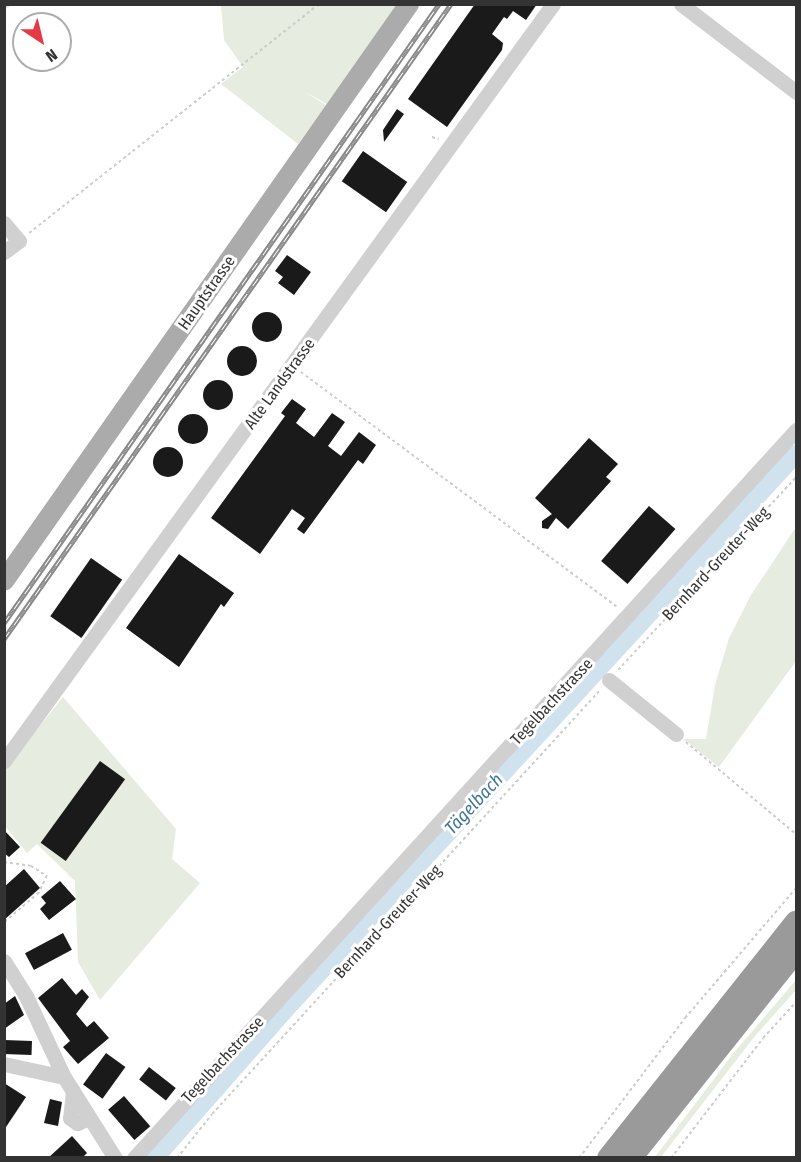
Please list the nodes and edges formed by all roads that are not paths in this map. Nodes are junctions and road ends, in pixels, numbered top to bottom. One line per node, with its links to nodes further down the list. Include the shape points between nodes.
1 (409, 4): 8 (main road, Hauptstrasse)
2 (553, 4): 11 (street, Alte Landstrasse)
3 (681, 4): 4 (street)
4 (796, 92)
5 (4, 223): 6 (street, via 19,241)
6 (4, 252)
7 (796, 430): 20 (street, Tegelbachstrasse)
8 (4, 581)
9 (609, 680): 10 (street)
10 (676, 734)
11 (4, 761)
12 (796, 922): 21 (highway)
13 (796, 951): 22 (highway)
14 (4, 961): 15 (street)
15 (48, 1043): 17 (street, via 42,1056); 18 (street)
16 (4, 1064): 17 (street)
17 (28, 1067): 18 (street)
18 (64, 1077): 19 (street)
19 (115, 1158)
20 (134, 1158)
21 (608, 1158)
22 (631, 1158)

